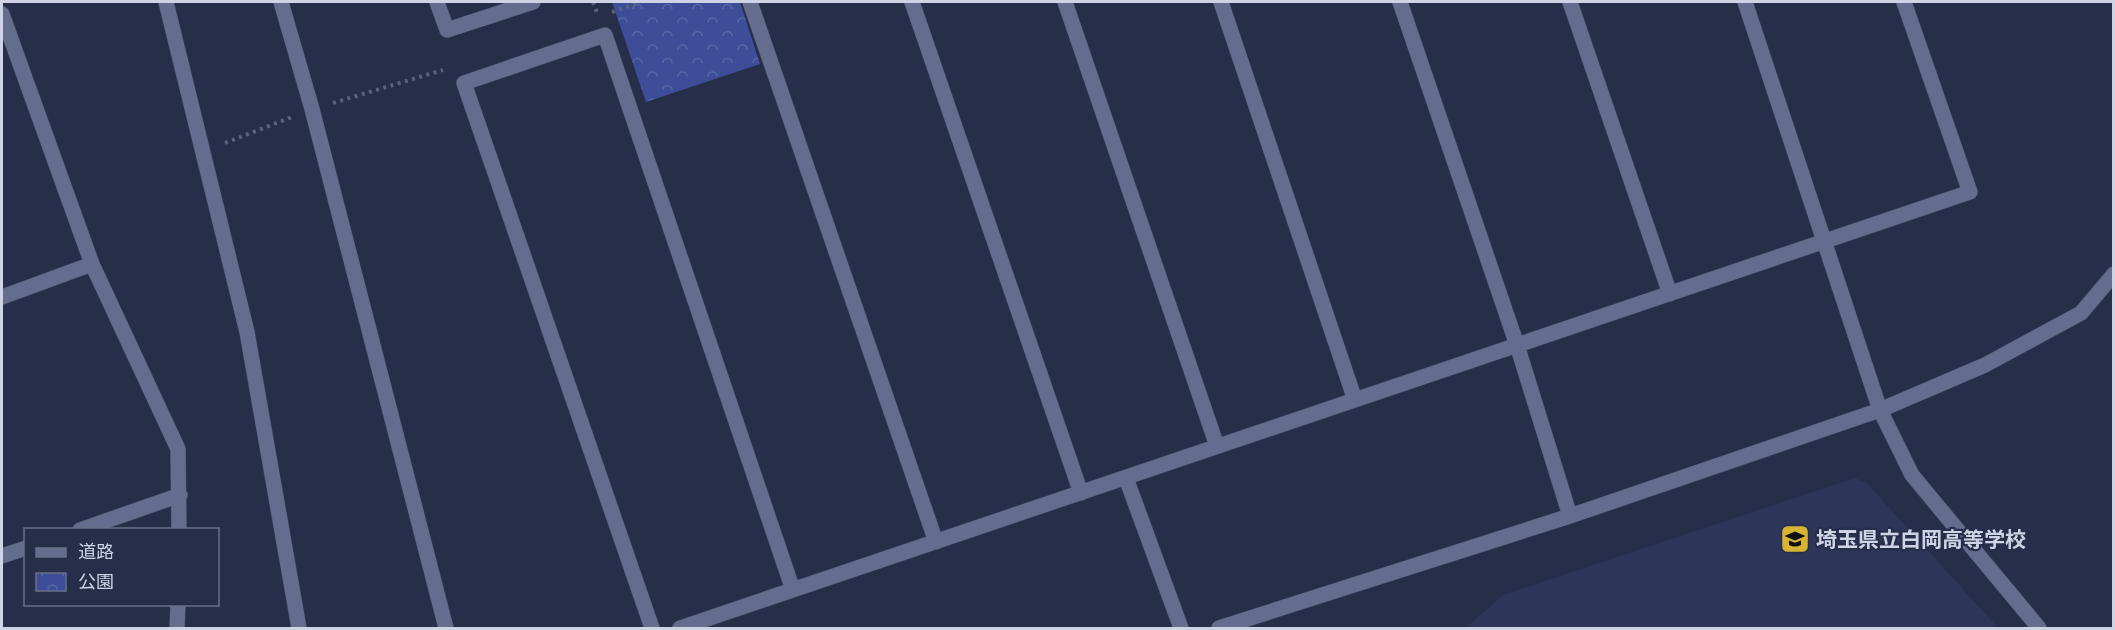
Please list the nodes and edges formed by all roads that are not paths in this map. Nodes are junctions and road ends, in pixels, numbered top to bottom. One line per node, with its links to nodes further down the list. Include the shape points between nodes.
1 (166, 2): 36 (street, via 247,332)
2 (281, 2): 37 (street)
3 (437, 2): 4 (street, via 447,30)
4 (532, 2)
5 (750, 2): 30 (street)
6 (912, 2): 25 (street)
7 (1065, 2): 23 (street)
8 (1221, 2): 21 (street)
9 (1400, 2): 20 (street)
10 (1570, 2): 18 (street)
11 (1745, 2): 15 (street)
12 (1904, 2): 15 (street, via 1970,192)
13 (2, 14): 14 (street)
14 (7, 50): 16 (street)
15 (1824, 242): 18 (street); 22 (street)
16 (92, 264): 19 (street); 26 (street, via 178,449)
17 (2114, 274): 22 (street, via 2080,313 1985,365)
18 (1670, 294): 20 (street)
19 (2, 297)
20 (1517, 345): 21 (street); 27 (street)
21 (1355, 400): 23 (street)
22 (1880, 410): 27 (street); 42 (street, via 1912,475)
23 (1217, 447): 24 (street)
24 (1126, 478): 25 (street); 40 (street)
25 (1082, 493): 30 (street)
26 (180, 495): 28 (street); 29 (street)
27 (1570, 516): 41 (street)
28 (86, 528)
29 (179, 528)
30 (936, 542): 33 (street)
31 (24, 549): 32 (street)
32 (2, 556)
33 (793, 590): 38 (street, via 605,35 464,83); 39 (street)
34 (178, 606): 35 (street)
35 (177, 628)
36 (298, 628)
37 (446, 628)
38 (652, 628)
39 (680, 628)
40 (1181, 628)
41 (1219, 628)
42 (2039, 628)

